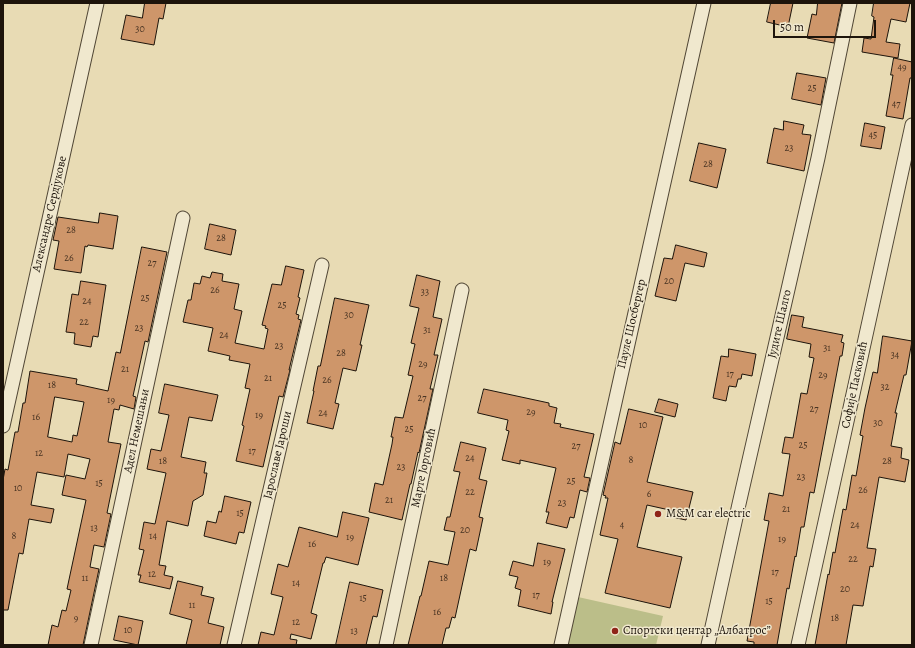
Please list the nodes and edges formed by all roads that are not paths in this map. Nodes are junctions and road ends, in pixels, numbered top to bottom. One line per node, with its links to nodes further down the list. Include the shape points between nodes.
1 (97, 3): 8 (street, Александре Сердјукове)
2 (704, 3): 12 (street, Пауле Шосбергер)
3 (850, 3): 13 (street, Јудите Шалго, via 818,158)
4 (912, 125): 14 (street, Софије Пасковић)
5 (184, 218): 9 (street, Адел Немешањи)
6 (322, 265): 10 (street, Јарославе Јароши)
7 (462, 290): 11 (street, Марте Јорговић)
8 (3, 426)
9 (91, 645)
10 (234, 645)
11 (386, 645)
12 (561, 645)
13 (708, 645)
14 (798, 645)

